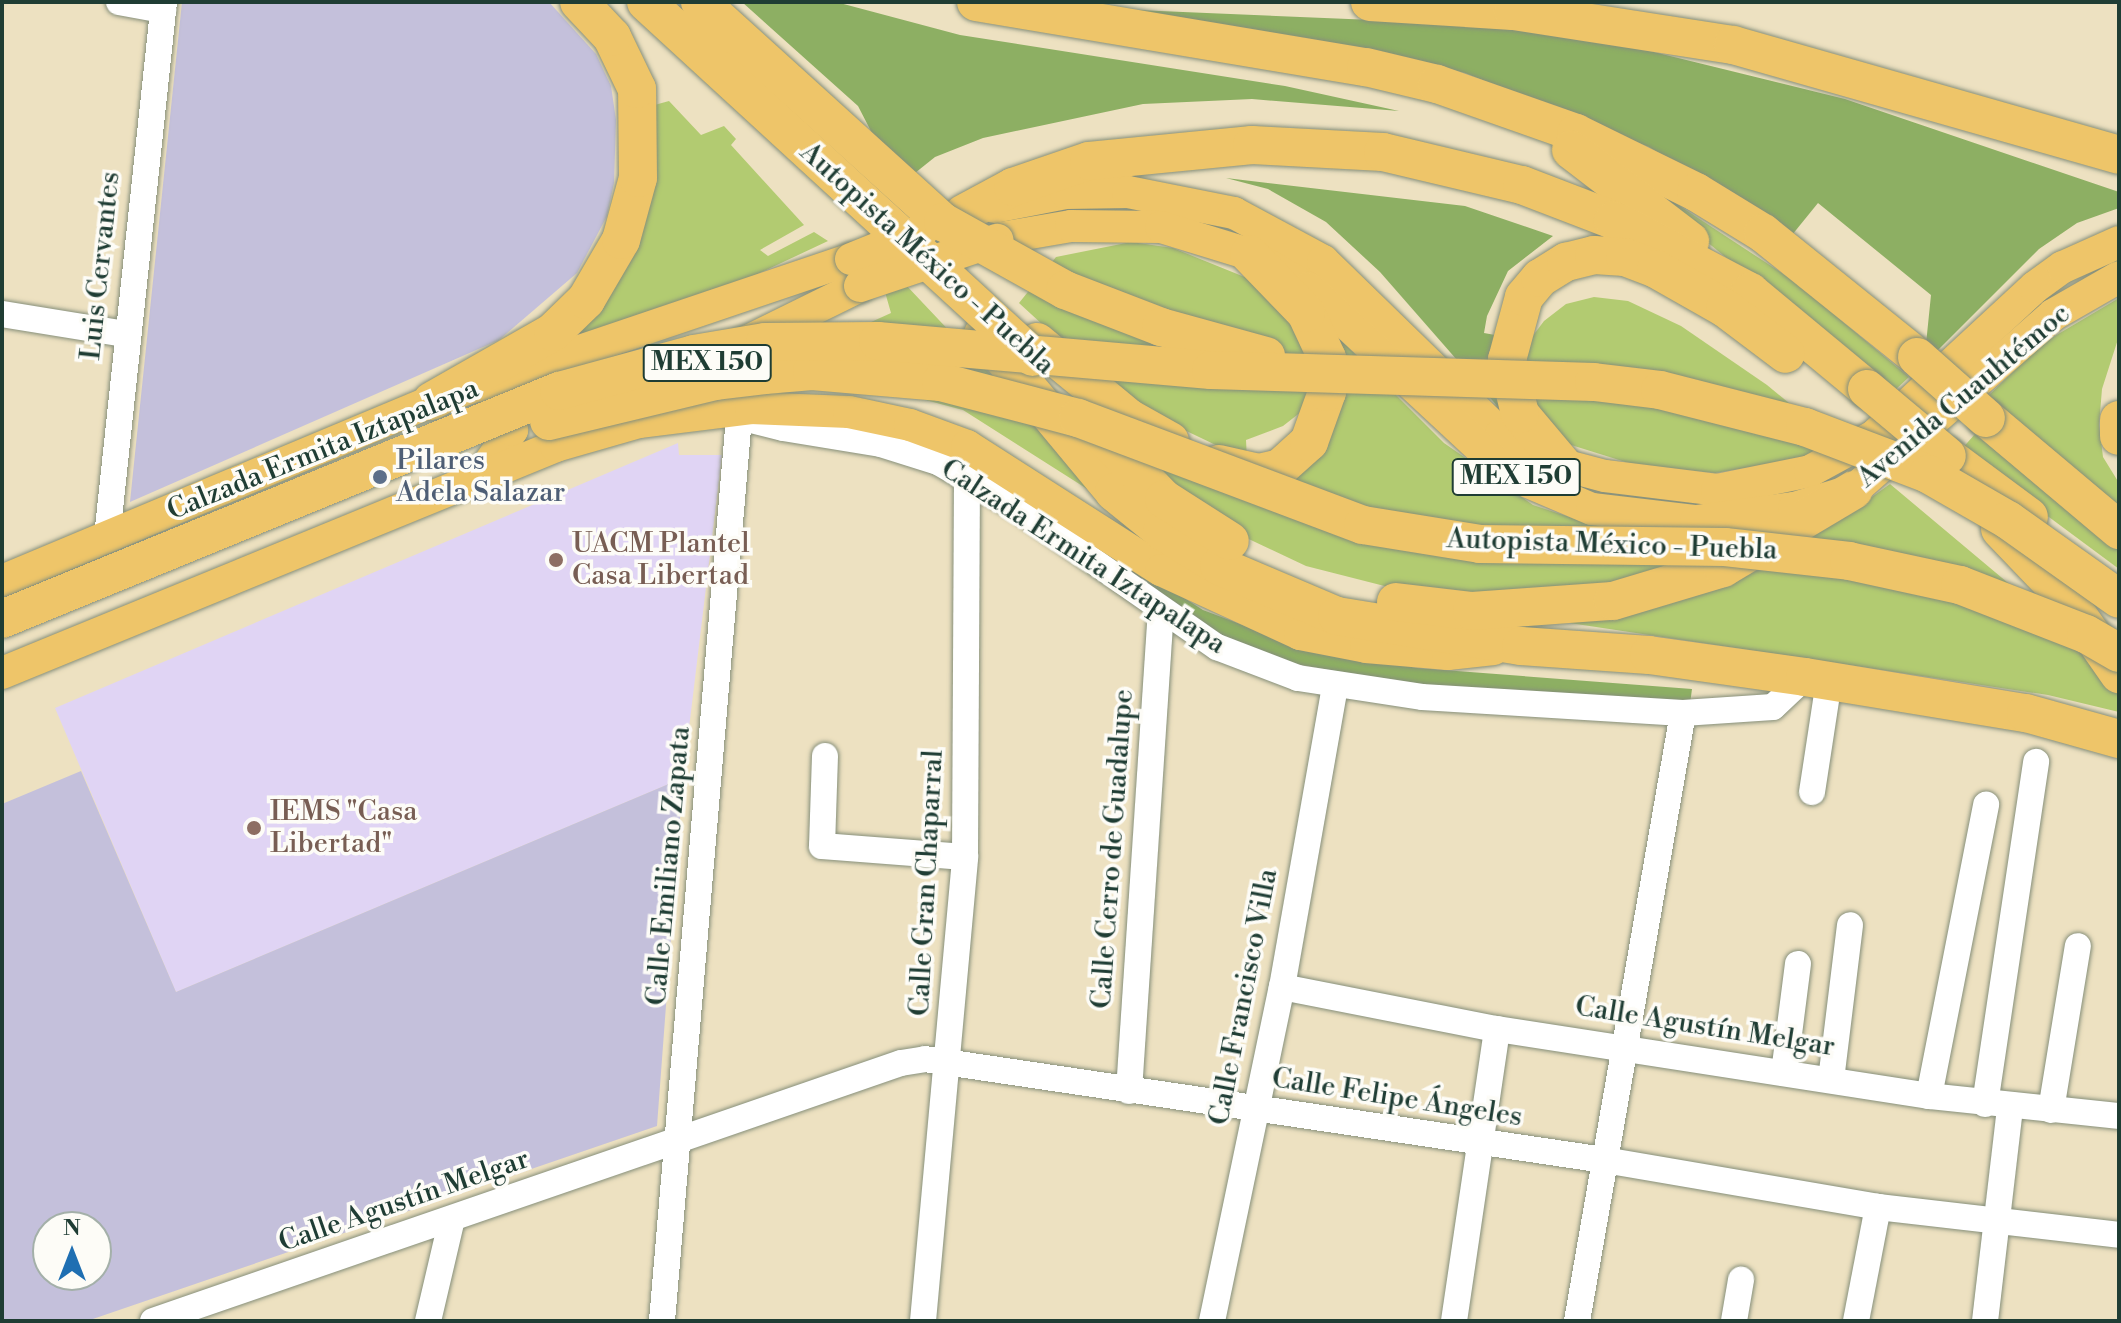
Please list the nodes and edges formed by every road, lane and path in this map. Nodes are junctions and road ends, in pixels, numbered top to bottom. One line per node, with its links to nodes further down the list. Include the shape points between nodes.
1 (119, 2): 9 (street)
2 (579, 2): 21 (highway, via 612,37 637,89 638,178 621,240 586,300 553,332)
3 (649, 2): 30 (highway, Autopista México - Puebla, bridge, via 1013,342 1104,409); 43 (highway, via 871,197 1114,492 1162,531 1219,566 1337,616)
4 (664, 2): 33 (highway, via 869,177 1127,465 1164,499 1299,577 1412,605 1472,611 1613,601 1723,568)
5 (700, 2): 12 (highway, Autopista México - Puebla, bridge)
6 (710, 2): 14 (highway, via 974,279 1077,379 1129,418 1205,459 1259,473 1280,468 1309,442 1323,409 1329,374 1320,338 1306,313)
7 (976, 2): 10 (highway, via 1366,67)
8 (1370, 2): 11 (highway, via 1513,11 1733,45)
9 (163, 6): 19 (street, Luis Cervantes)
10 (1504, 107): 17 (highway, via 1603,171); 35 (highway, bridge, via 1639,162 1736,216 1917,357)
11 (2119, 155)
12 (953, 218): 15 (main road, Calzada Ermita Iztapalapa, bridge); 17 (highway, via 1013,187 1089,161 1252,145 1369,150 1475,172 1568,201); 20 (highway, Autopista México - Puebla, bridge, via 1013,266 1121,313); 28 (main road, Avenida Cuauhtémoc / MEX 150, via 1066,193 1128,192 1234,213 1323,261 1501,434)
13 (2119, 242): 28 (main road, Avenida Cuauhtémoc / MEX 150, via 2073,262 2035,287 1874,436 1810,471 1717,490 1605,476)
14 (1249, 254): 15 (main road, Avenida Cuauhtémoc / MEX 150, bridge, via 1161,227 1071,226); 33 (main road, Avenida Cuauhtémoc / MEX 150, via 1308,288 1496,463 1548,494 1592,509 1696,521 1794,508)
15 (855, 273): 21 (main road, Calzada Ermita Iztapalapa); 26 (main road, Avenida Cuauhtémoc / MEX 150, via 808,307)
16 (2119, 277): 33 (main road, Avenida Cuauhtémoc / MEX 150, via 2053,315)
17 (1750, 292): 22 (highway)
18 (2, 314): 19 (street)
19 (125, 334): 36 (street, Luis Cervantes)
20 (1350, 377): 29 (highway, bridge, via 1594,382 1660,390); 41 (highway, bridge, via 878,341 765,342 708,352 608,376 484,418)
21 (448, 395): 32 (main road, via 494,395 504,402 512,420 509,440); 36 (main road, Calzada Ermita Iztapalapa)
22 (1858, 397): 28 (highway, via 1694,289 1625,257 1594,255 1566,262 1540,278 1524,297 1508,339 1510,387 1520,414); 29 (highway)
23 (739, 413): 26 (main road, Calzada Ermita Iztapalapa, via 639,422); 27 (main road, Calzada Ermita Iztapalapa, via 849,412 910,425); 31 (street, Calzada Ermita Iztapalapa, via 881,444); 71 (street, Calle Emiliano Zapata)
24 (2119, 420): 25 (highway)
25 (2119, 436)
26 (556, 446): 32 (main road, Calzada Ermita Iztapalapa)
27 (967, 446): 31 (street, Calle Gran Chaparral); 34 (main road, Calzada Ermita Iztapalapa)
28 (1563, 465)
29 (1934, 466): 38 (highway); 39 (highway, bridge); 46 (highway, via 2032,559)
30 (1216, 472): 42 (highway, bridge, via 1078,418 941,382 812,371 716,381 501,435); 44 (highway, Autopista México - Puebla, bridge, via 1331,516 1430,538 1528,547 1725,547 1906,571 2017,605)
31 (968, 477): 34 (street, Calzada Ermita Iztapalapa); 55 (street, Calle Gran Chaparral)
32 (476, 480): 45 (main road, Calzada Ermita Iztapalapa)
33 (1854, 490)
34 (1069, 526): 40 (street, Calzada Ermita Iztapalapa); 43 (main road, Calzada Ermita Iztapalapa, via 1300,634 1366,647 1448,654)
35 (2119, 530)
36 (107, 537): 37 (main road, Calzada Ermita Iztapalapa)
37 (2, 581)
38 (2119, 582)
39 (2119, 599)
40 (1161, 613): 48 (street, Calzada Ermita Iztapalapa, via 1217,647 1298,678); 65 (street, Calle Cerro de Guadalupe)
41 (2, 619)
42 (2, 643)
43 (1521, 646): 47 (highway, Calzada Ermita Iztapalapa, via 1649,655)
44 (2119, 653)
45 (2, 673)
46 (2119, 674)
47 (1817, 679): 49 (street, Calzada Ermita Iztapalapa, via 1773,707); 50 (highway, Calzada Ermita Iztapalapa, via 2026,713); 53 (street)
48 (1335, 685): 49 (street, Calzada Ermita Iztapalapa, via 1422,697); 59 (street, Calle Francisco Villa)
49 (1683, 713): 61 (street)
50 (2119, 739)
51 (825, 756): 55 (street, via 822,846)
52 (2036, 762): 67 (street)
53 (1812, 792)
54 (1986, 805): 66 (street)
55 (965, 857): 62 (street, Calle Gran Chaparral)
56 (1850, 925): 64 (street)
57 (2078, 946): 69 (street)
58 (1798, 964): 63 (street)
59 (1282, 987): 60 (street, Calle Agustín Melgar); 68 (street, Calle Francisco Villa)
60 (1497, 1029): 61 (street, Calle Agustín Melgar); 72 (street)
61 (1627, 1046): 63 (street, Calle Agustín Melgar); 73 (street)
62 (950, 1061): 65 (street, Calle Felipe Ángeles); 71 (street, Calle Felipe Ángeles, via 901,1063); 82 (street, Calle Gran Chaparral)
63 (1784, 1073): 64 (street, Calle Agustín Melgar)
64 (1831, 1080): 66 (street, Calle Agustín Melgar)
65 (1129, 1091): 68 (street, Calle Felipe Ángeles)
66 (1929, 1096): 67 (street, Calle Agustín Melgar)
67 (1998, 1105): 69 (street, Calle Agustín Melgar); 76 (street)
68 (1254, 1108): 72 (street, Calle Felipe Ángeles); 83 (street, Calle Francisco Villa)
69 (2051, 1110): 70 (street, Calle Agustín Melgar)
70 (2119, 1116)
71 (676, 1142): 75 (street, Calle Agustín Melgar); 81 (street, Calle Emiliano Zapata)
72 (1479, 1144): 73 (street, Calle Felipe Ángeles); 84 (street)
73 (1604, 1160): 74 (street, Calle Felipe Ángeles); 85 (street)
74 (1878, 1207): 76 (street, Calle Felipe Ángeles); 87 (street)
75 (452, 1219): 79 (street, Calle Agustín Melgar); 80 (street)
76 (1996, 1224): 77 (street, Calle Felipe Ángeles); 88 (street)
77 (2119, 1235)
78 (1741, 1280): 86 (street)
79 (153, 1321)
80 (428, 1321)
81 (662, 1321)
82 (923, 1321)
83 (1212, 1321)
84 (1454, 1321)
85 (1577, 1321)
86 (1734, 1321)
87 (1856, 1321)
88 (1985, 1321)

